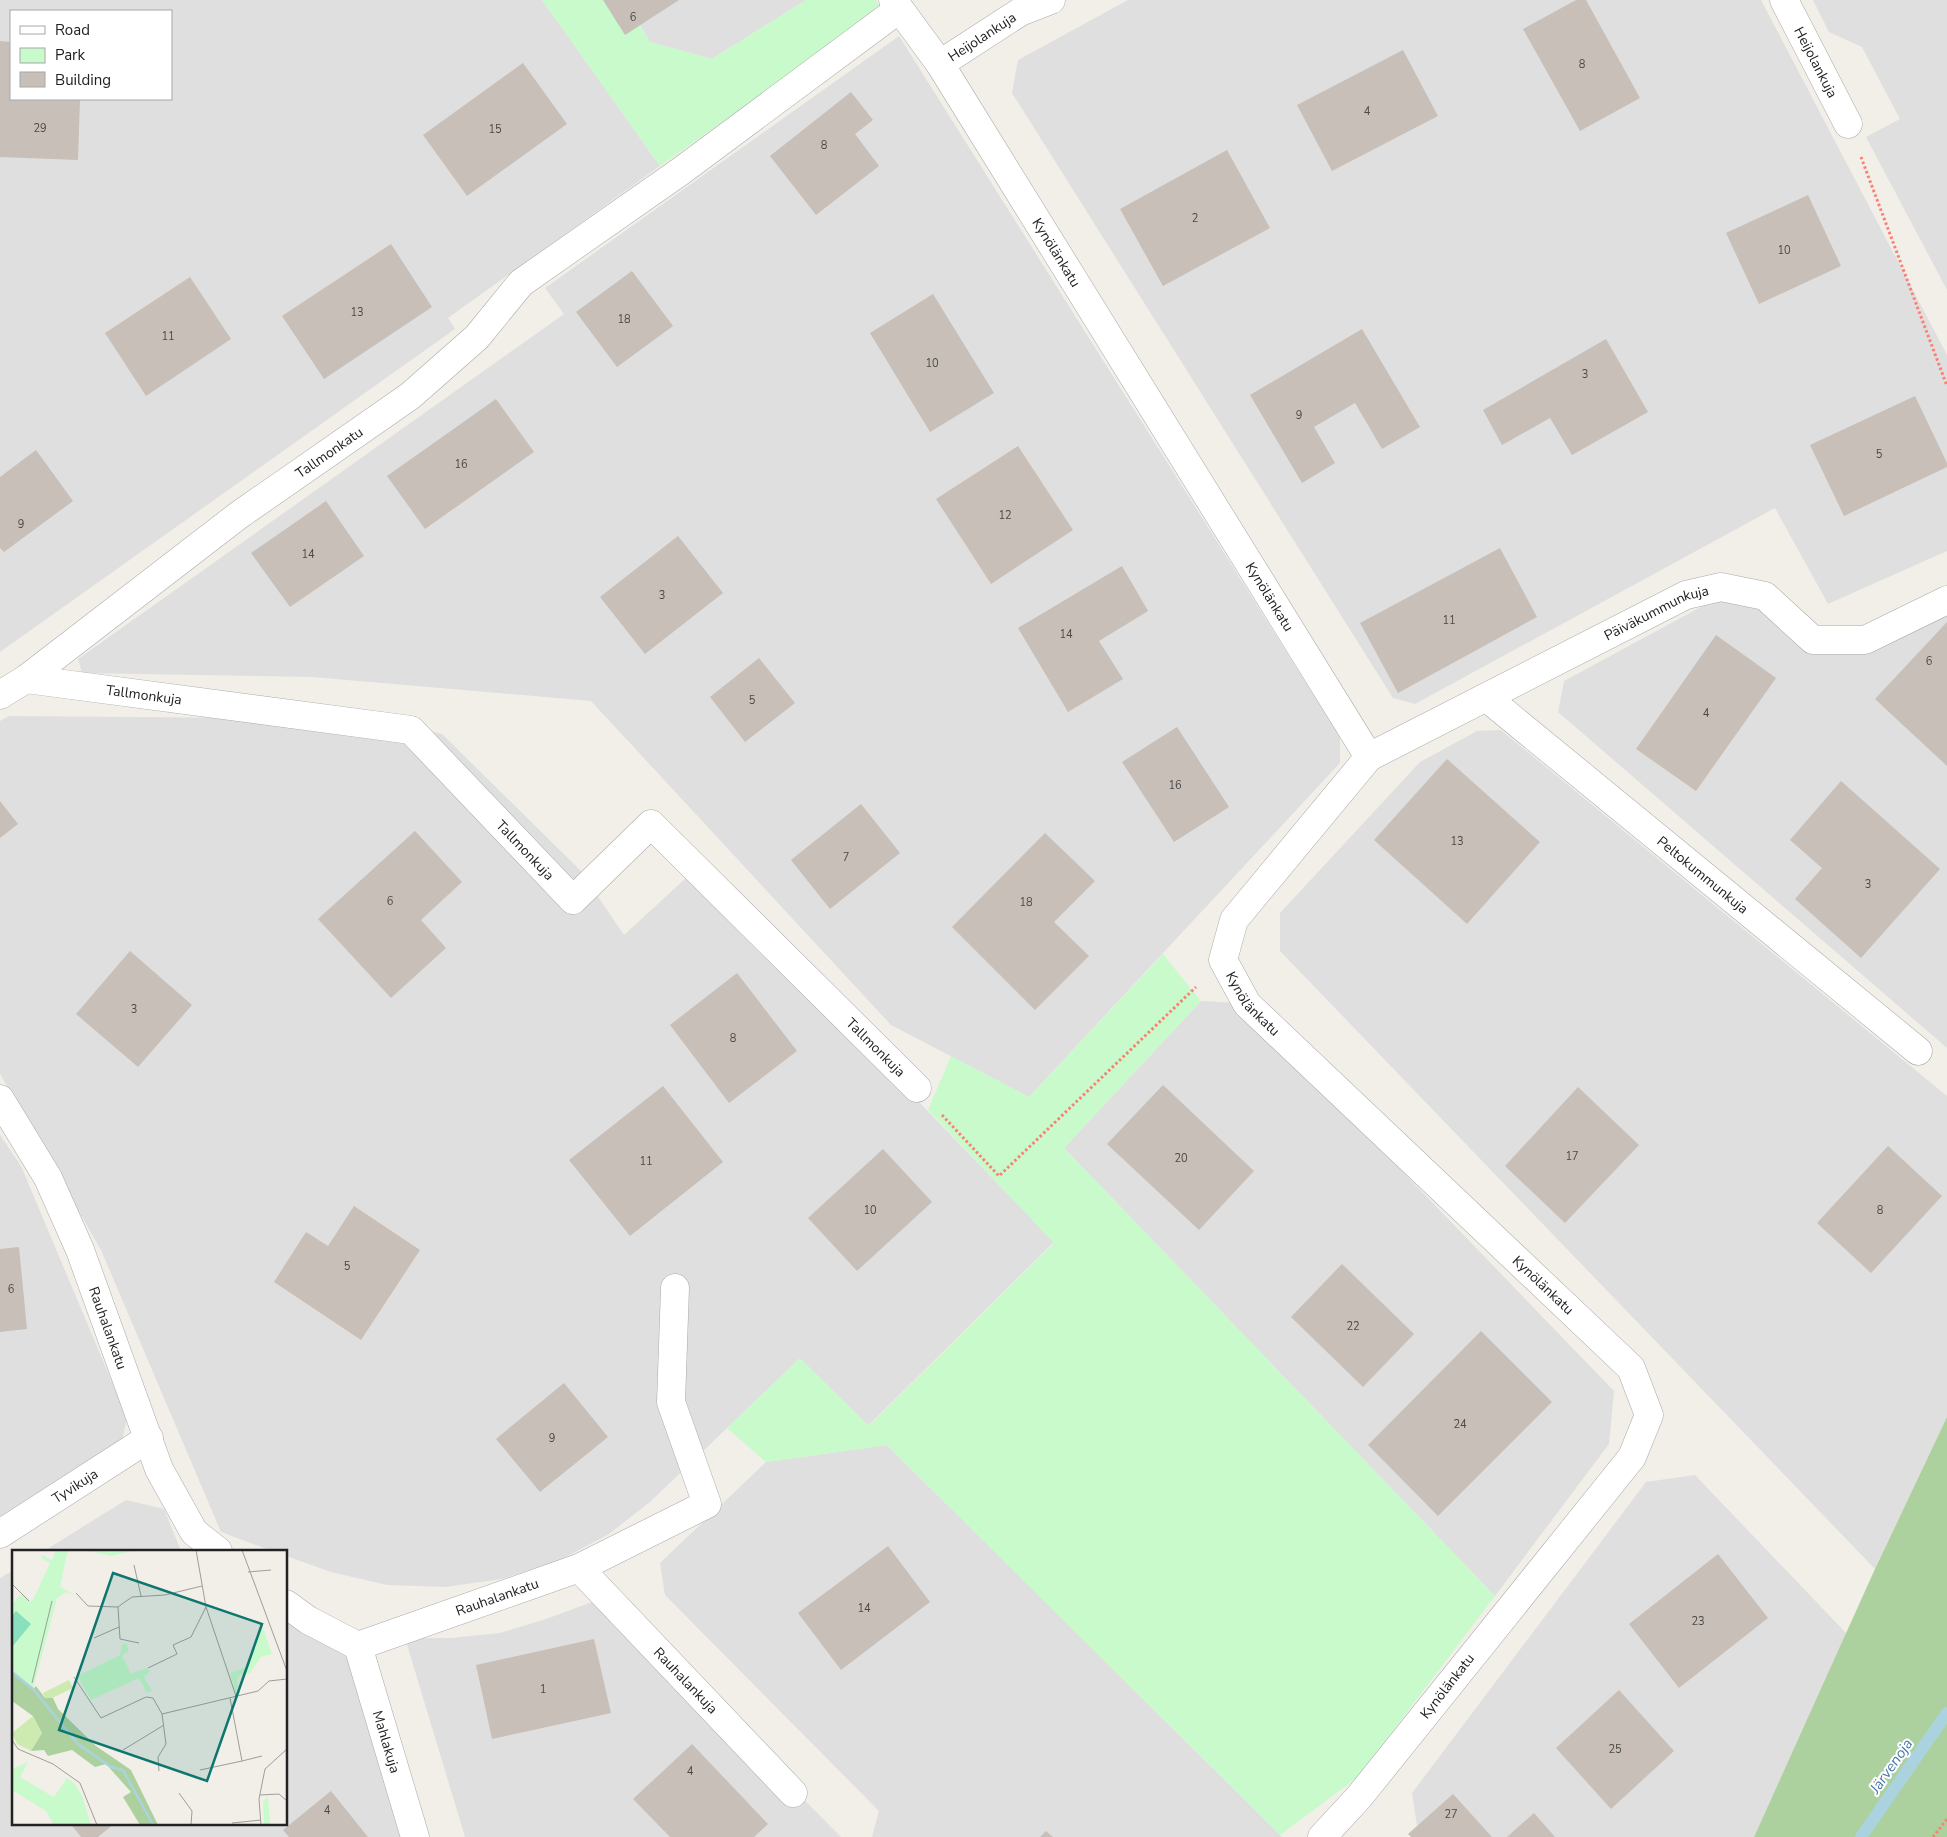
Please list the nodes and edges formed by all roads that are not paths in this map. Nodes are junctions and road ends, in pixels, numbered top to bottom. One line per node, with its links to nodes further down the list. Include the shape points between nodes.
1 (1051, 0): 4 (street, Heijolankuja, via 1020,12)
2 (1784, 0): 5 (street, Heijolankuja)
3 (896, 5): 4 (street, Kynölänkatu); 7 (street, Tallmonkatu, via 645,197 522,282 477,337 410,396 239,515)
4 (940, 64): 10 (street, Kynölänkatu)
5 (1848, 124)
6 (1947, 600): 9 (street, Päiväkummunkuja, via 1865,640 1813,640 1765,596 1721,587 1686,595)
7 (26, 680): 8 (street, Tallmonkatu); 12 (street, Tallmonkuja, via 412,730 573,900 651,824)
8 (0, 695)
9 (1487, 698): 10 (street, Päiväkummunkuja); 11 (street, Peltokummunkuja)
10 (1369, 757): 23 (street, Kynölänkatu, via 1234,920 1223,960 1247,1004 1631,1368 1648,1415 1632,1457 1359,1797)
11 (1918, 1051)
12 (917, 1088)
13 (0, 1099): 15 (street, Rauhalankatu, via 48,1178 80,1250)
14 (676, 1288): 18 (street, Rauhalankatu, via 672,1402 708,1504)
15 (149, 1438): 16 (street, Tyvikuja); 17 (street, Rauhalankatu, via 159,1469 194,1532)
16 (0, 1534)
17 (217, 1550)
18 (579, 1568): 20 (street, Rauhalankatu); 21 (street, Rauhalankuja)
19 (288, 1605): 20 (street, via 308,1620)
20 (358, 1646): 22 (street, Mahlakuja)
21 (793, 1794)
22 (416, 1837)
23 (1322, 1837)

